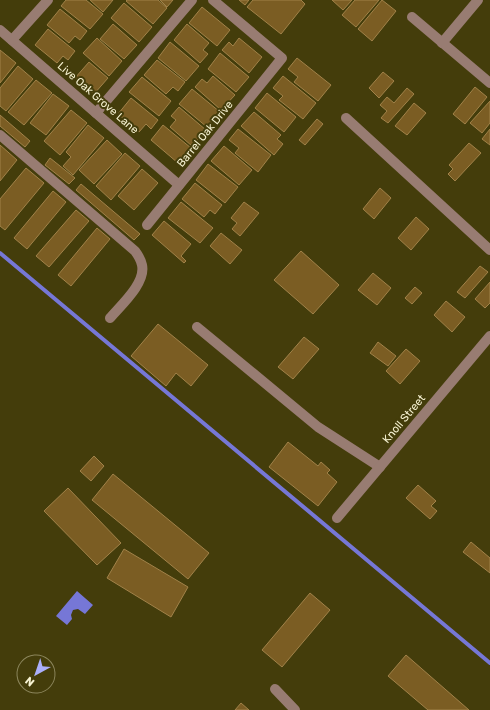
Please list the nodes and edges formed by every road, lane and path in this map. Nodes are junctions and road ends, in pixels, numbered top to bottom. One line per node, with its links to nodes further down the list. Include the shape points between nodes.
1 (48, 0): 7 (street)
2 (192, 0): 10 (street)
3 (213, 0): 13 (street, Barrel Oak Drive, via 282,58)
4 (478, 0): 8 (street)
5 (412, 17): 8 (street)
6 (0, 30): 7 (street, Live Oak Grove Lane)
7 (12, 40): 10 (street, Live Oak Grove Lane)
8 (442, 43): 9 (street)
9 (490, 83)
10 (96, 113): 13 (street, Live Oak Grove Lane)
11 (346, 118): 15 (street)
12 (0, 135): 16 (street, via 135,251 142,265 141,279)
13 (180, 185): 14 (street, Barrel Oak Drive)
14 (147, 225)
15 (490, 250)
16 (110, 318)
17 (197, 327): 19 (street, via 318,427)
18 (490, 336): 19 (street, Knoll Street)
19 (380, 467): 20 (street, Knoll Street)
20 (337, 518)
21 (276, 689): 22 (street)
22 (291, 709)

